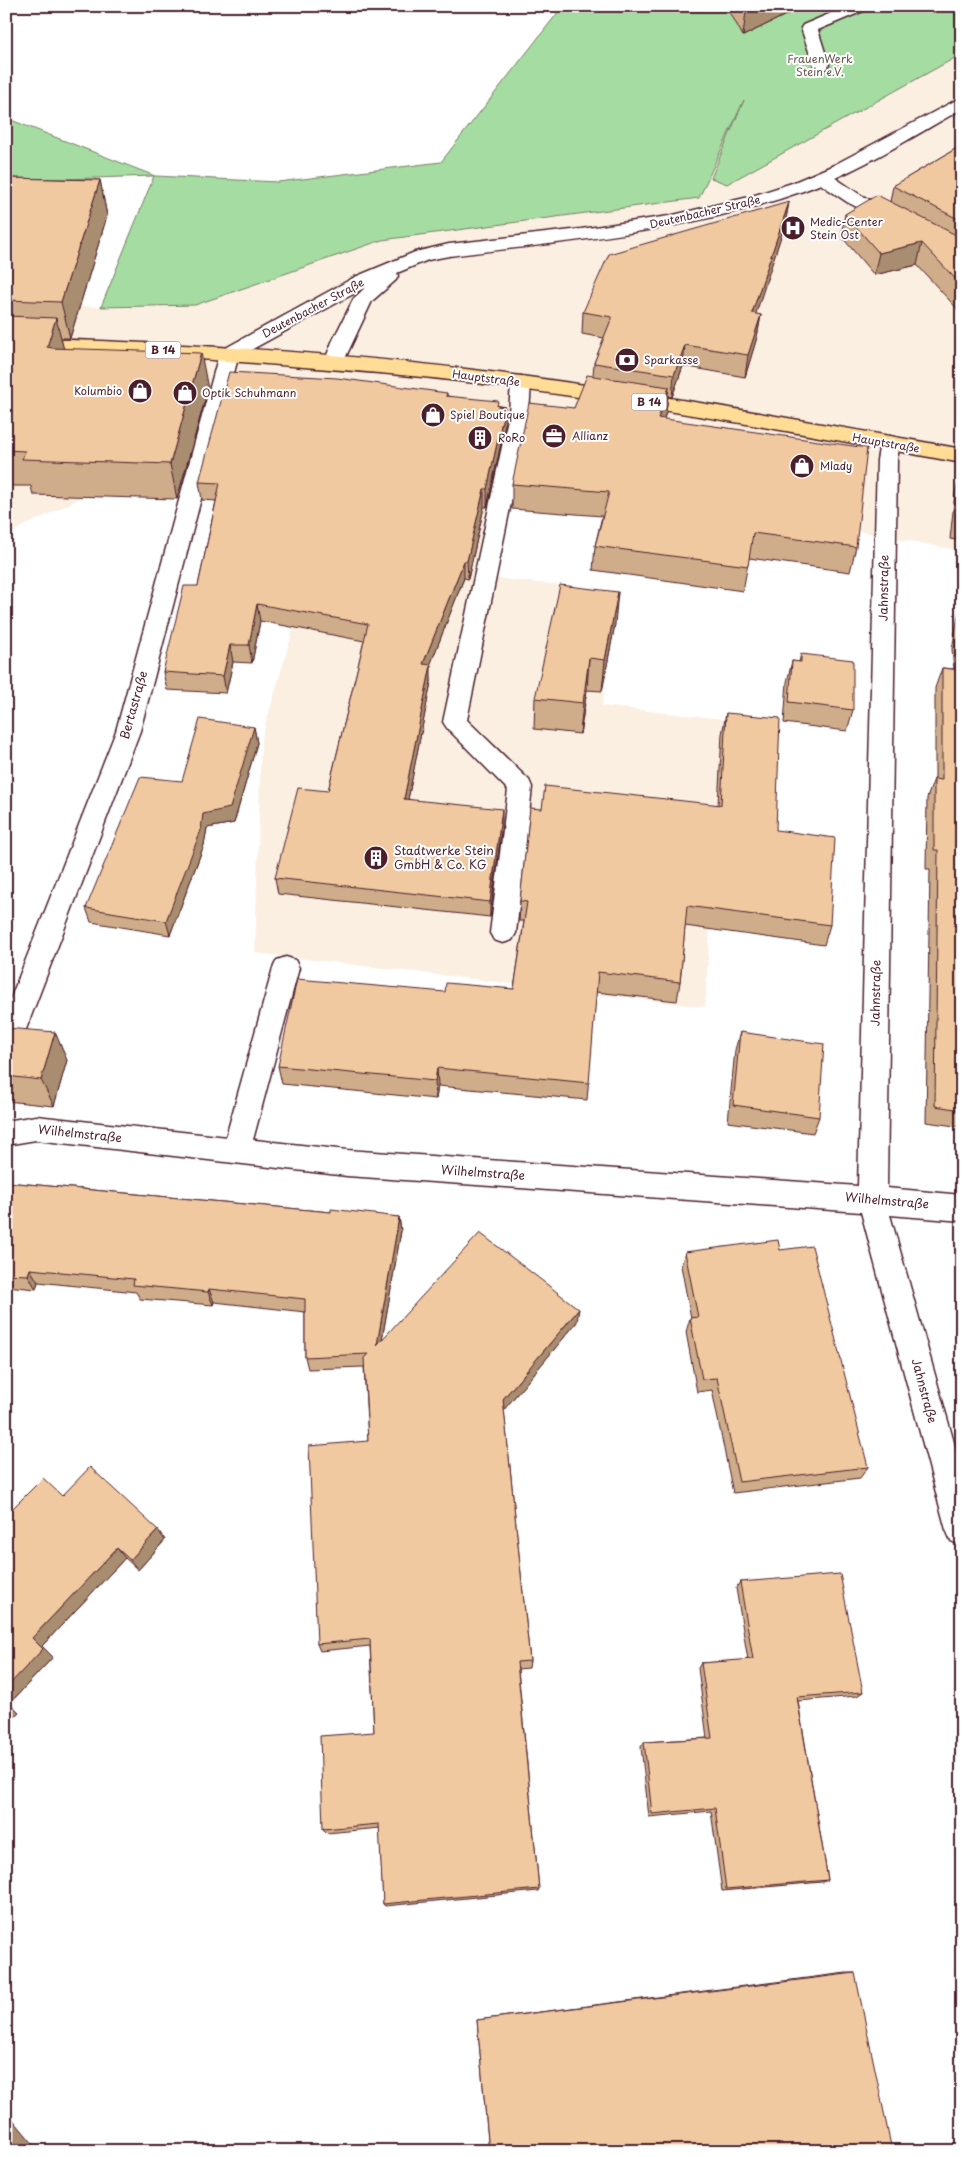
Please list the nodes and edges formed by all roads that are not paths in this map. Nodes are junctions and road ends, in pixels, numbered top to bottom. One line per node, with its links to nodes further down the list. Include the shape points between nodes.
1 (862, 6): 2 (street, via 809,28)
2 (821, 65)
3 (962, 102): 4 (street, Deutenbacher Straße, via 865,157)
4 (822, 177): 5 (street, via 853,198); 6 (street, Deutenbacher Straße, via 755,201 673,222 449,250 422,256)
5 (962, 255)
6 (400, 267): 8 (street, Deutenbacher Straße, via 362,281); 9 (street, Deutenbacher Straße, via 364,298)
7 (6, 344): 8 (main road, Hauptstraße / B 14)
8 (229, 354): 9 (main road, Hauptstraße / B 14); 15 (street, Bertastraße, via 128,731)
9 (334, 363): 10 (main road, Hauptstraße / B 14)
10 (521, 382): 11 (main road, Hauptstraße / B 14); 13 (street, via 519,414 455,722 520,787)
11 (890, 443): 12 (main road, Hauptstraße / B 14); 18 (street, Jahnstraße, via 887,460)
12 (962, 456)
13 (502, 933)
14 (286, 968): 17 (street)
15 (6, 1045)
16 (6, 1133): 17 (street, Wilhelmstraße, via 36,1128)
17 (236, 1151): 18 (street, Wilhelmstraße, via 356,1164)
18 (872, 1200): 19 (street, Wilhelmstraße); 20 (street, Jahnstraße)
19 (962, 1208)
20 (962, 1530)

